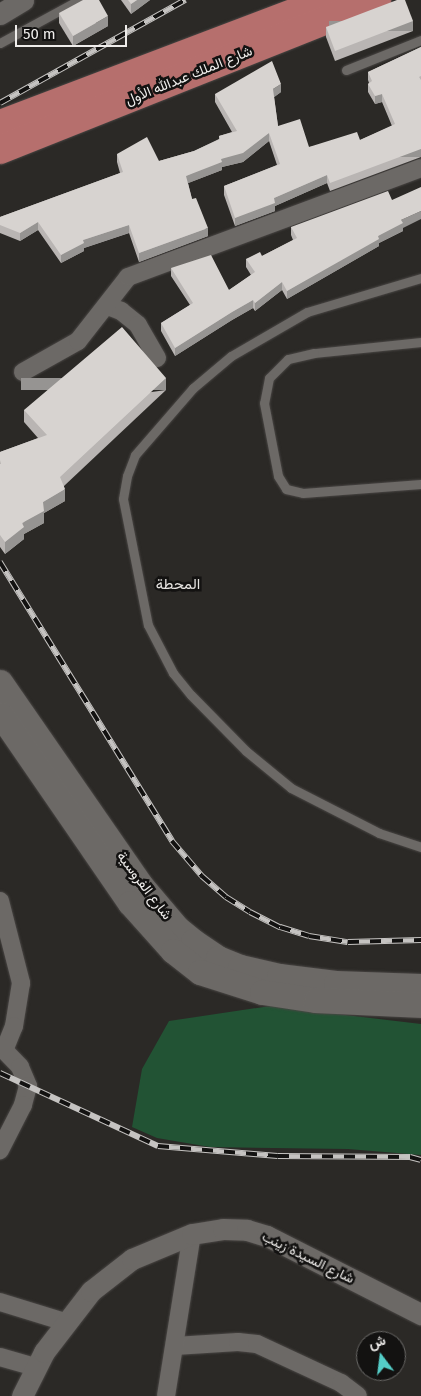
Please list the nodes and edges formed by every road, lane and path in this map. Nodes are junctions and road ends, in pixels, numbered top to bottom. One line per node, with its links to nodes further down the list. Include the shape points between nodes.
1 (23, 0): 5 (street)
2 (79, 0): 7 (lane)
3 (327, 0): 9 (main road, شارع الملك عبدالله الأول)
4 (377, 0): 10 (main road, شارع الملك عبدالله الأول)
5 (0, 14)
6 (421, 40): 8 (lane)
7 (0, 43)
8 (346, 70)
9 (0, 124)
10 (0, 150)
11 (421, 168): 13 (street, via 128,277)
12 (421, 278): 20 (lane, via 307,312 232,356 193,388 136,455 126,476 123,499 148,624 173,674 267,771 291,788 379,833)
13 (108, 306): 15 (street, via 121,311 138,325); 16 (street, via 78,341)
14 (421, 342): 17 (lane, via 314,353 288,359 269,378 264,403 278,476 286,489 303,493)
15 (157, 358)
16 (23, 372)
17 (421, 484)
18 (0, 682): 22 (main road, شارع الفروسية, via 139,883 177,928 193,941 218,958 240,967 279,976 336,983)
19 (0, 714): 23 (main road, شارع الفروسية, via 130,903 166,944 200,972 262,992 316,1000)
20 (421, 847)
21 (0, 901): 24 (street, via 21,983 14,1026)
22 (421, 986)
23 (421, 1005)
24 (2, 1047): 25 (street, via 25,1076 27,1095)
25 (0, 1150)
26 (192, 1234): 28 (street, شارع السيدة زينب, via 222,1229 247,1230 267,1236); 29 (street, شارع السيدة زينب, via 132,1259 91,1291); 30 (street)
27 (0, 1302): 29 (street)
28 (421, 1314)
29 (65, 1322): 32 (street, شارع السيدة زينب)
30 (175, 1346): 34 (street); 35 (street, via 258,1344 341,1383)
31 (0, 1357): 32 (street)
32 (35, 1367): 33 (street, شارع السيدة زينب)
33 (22, 1396)
34 (166, 1396)
35 (358, 1396)

